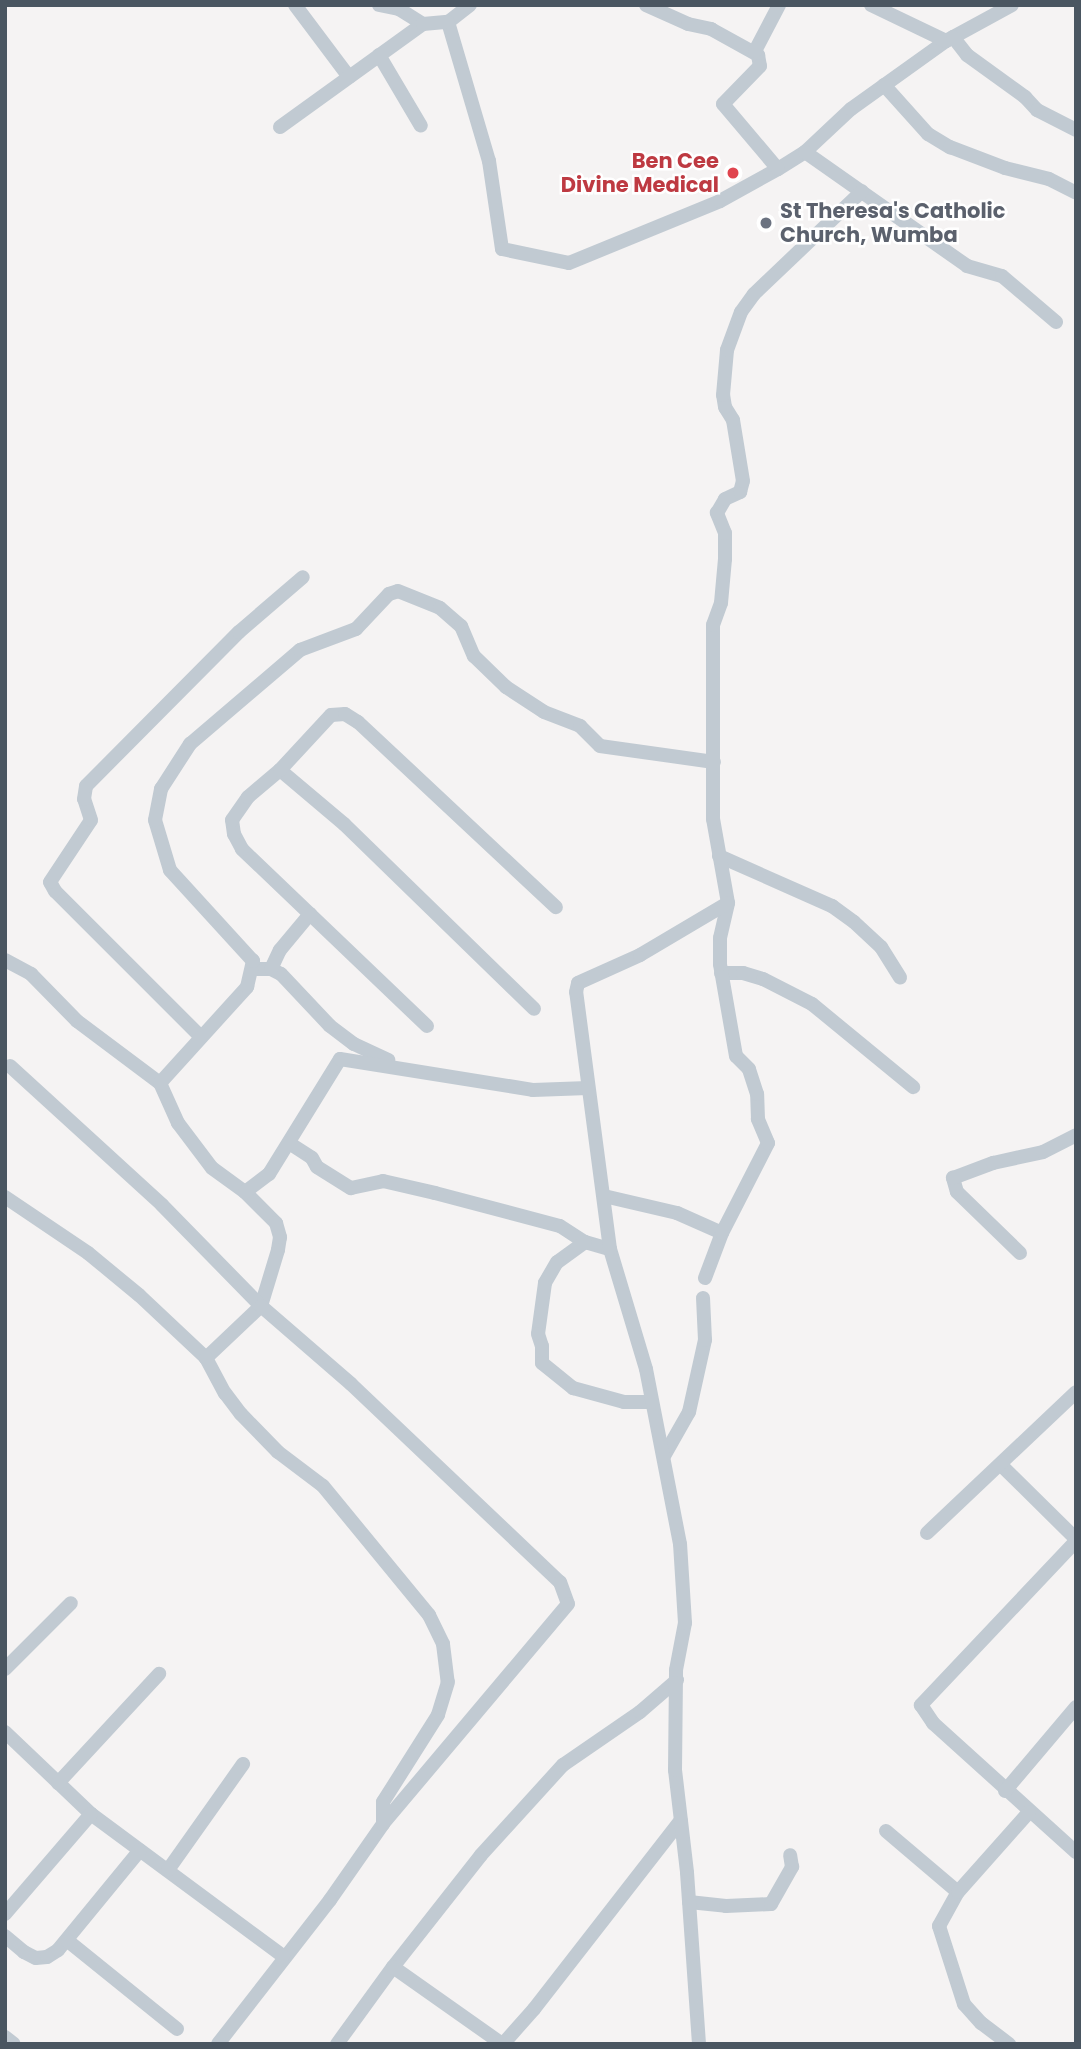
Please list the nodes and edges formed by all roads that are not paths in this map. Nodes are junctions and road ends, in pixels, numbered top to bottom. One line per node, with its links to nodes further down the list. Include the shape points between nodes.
1 (295, 5): 13 (street)
2 (379, 5): 9 (street, via 399,9)
3 (646, 5): 11 (street)
4 (779, 5): 11 (street)
5 (872, 5): 10 (street)
6 (1012, 5): 10 (street)
7 (467, 6): 8 (street)
8 (448, 22): 9 (street); 19 (street, via 489,161 502,249 569,263 720,201)
9 (423, 24): 12 (street)
10 (950, 39): 14 (street); 17 (street, via 1037,110)
11 (755, 51): 19 (street, via 760,66 723,104)
12 (379, 55): 13 (street); 15 (street)
13 (349, 77): 16 (street)
14 (884, 85): 18 (street, via 851,108); 21 (street, via 928,134 950,147 1049,179)
15 (422, 126)
16 (280, 127)
17 (1076, 130)
18 (805, 152): 19 (street); 20 (street)
19 (778, 169)
20 (862, 191): 22 (street, via 967,267 1002,276); 24 (street, via 754,294 741,312 727,350 724,407 733,420 743,481 740,492 725,499 717,513 725,533 725,559 721,603 713,625)
21 (1076, 193)
22 (1056, 322)
23 (303, 577): 37 (street, via 239,632 86,786 84,799 92,820 50,883)
24 (714, 762): 26 (street, via 713,819); 31 (street, via 600,746 580,726 544,712 506,687 474,656 461,626 440,608 398,591 389,594 356,629 300,650 190,744 161,789 155,820 170,870 253,961)
25 (280, 770): 28 (street, via 331,715 345,714); 29 (street, via 248,797 232,820 234,834 242,849); 35 (street, via 344,824)
26 (719, 856): 27 (street); 34 (street, via 832,906 881,947)
27 (728, 902): 33 (street, via 720,938); 42 (street, via 640,955 578,983)
28 (556, 907)
29 (310, 915): 32 (street, via 280,950); 36 (street)
30 (5, 960): 40 (street, via 31,974 77,1021)
31 (252, 969): 32 (street); 37 (street, via 247,987)
32 (271, 969): 39 (street, via 292,982 330,1026 354,1044)
33 (721, 973): 41 (street, via 763,979 812,1004); 48 (street, via 736,1056 749,1069 758,1119 768,1143)
34 (900, 977)
35 (534, 1009)
36 (427, 1026)
37 (201, 1037): 40 (street)
38 (10, 1066): 54 (street, via 162,1205)
39 (415, 1072): 42 (street, via 533,1090); 44 (street, via 340,1059)
40 (160, 1083): 45 (street, via 178,1122 212,1168)
41 (913, 1087)
42 (588, 1088): 46 (street)
43 (1076, 1135): 51 (street, via 1043,1152 953,1178 957,1192)
44 (289, 1143): 45 (street, via 269,1174); 49 (street, via 351,1188 383,1181 435,1192 570,1229)
45 (246, 1192): 54 (street, via 276,1223 279,1237)
46 (604, 1196): 48 (street, via 677,1213); 50 (street)
47 (5, 1197): 55 (street, via 88,1253)
48 (722, 1233): 52 (street)
49 (585, 1242): 50 (street); 57 (street, via 557,1262 545,1283 538,1334 542,1363 573,1388 624,1402)
50 (610, 1249): 57 (street)
51 (1020, 1253)
52 (705, 1278)
53 (703, 1298): 58 (street, via 705,1340 689,1412)
54 (261, 1306): 55 (street); 74 (street, via 351,1384 566,1592 568,1604)
55 (206, 1358): 74 (street, via 241,1413 278,1452 323,1486 407,1587 429,1615 443,1644 449,1682 438,1715 383,1801)
56 (1076, 1392): 59 (street)
57 (652, 1402): 58 (street)
58 (664, 1456): 65 (street, via 685,1623)
59 (1001, 1465): 60 (street); 61 (street)
60 (927, 1533)
61 (1076, 1540): 70 (street, via 920,1705)
62 (71, 1603): 63 (street)
63 (5, 1669)
64 (159, 1674): 69 (street)
65 (677, 1680): 73 (street, via 675,1770); 86 (street, via 564,1765 481,1856)
66 (1076, 1707): 70 (street)
67 (7, 1736): 69 (street)
68 (243, 1765): 79 (street)
69 (58, 1783): 72 (street)
70 (1005, 1791): 71 (street)
71 (1029, 1812): 77 (street); 80 (street)
72 (91, 1814): 76 (street); 82 (street)
73 (681, 1820): 81 (street); 92 (street)
74 (383, 1824): 85 (street, via 330,1900)
75 (886, 1831): 80 (street)
76 (140, 1850): 79 (street); 83 (street)
77 (1076, 1852)
78 (790, 1855): 81 (street, via 792,1867 771,1904)
79 (168, 1870): 85 (street)
80 (958, 1892): 94 (street, via 939,1926 957,1990 981,2023)
81 (689, 1902): 93 (street)
82 (5, 1914)
83 (68, 1941): 84 (street, via 47,1957 36,1958); 87 (street)
84 (7, 1942)
85 (283, 1956): 90 (street)
86 (393, 1967): 91 (street); 92 (street)
87 (177, 2029)
88 (5, 2037): 89 (street)
89 (14, 2044)
90 (218, 2044)
91 (337, 2044)
92 (503, 2044)
93 (699, 2044)
94 (1009, 2044)

